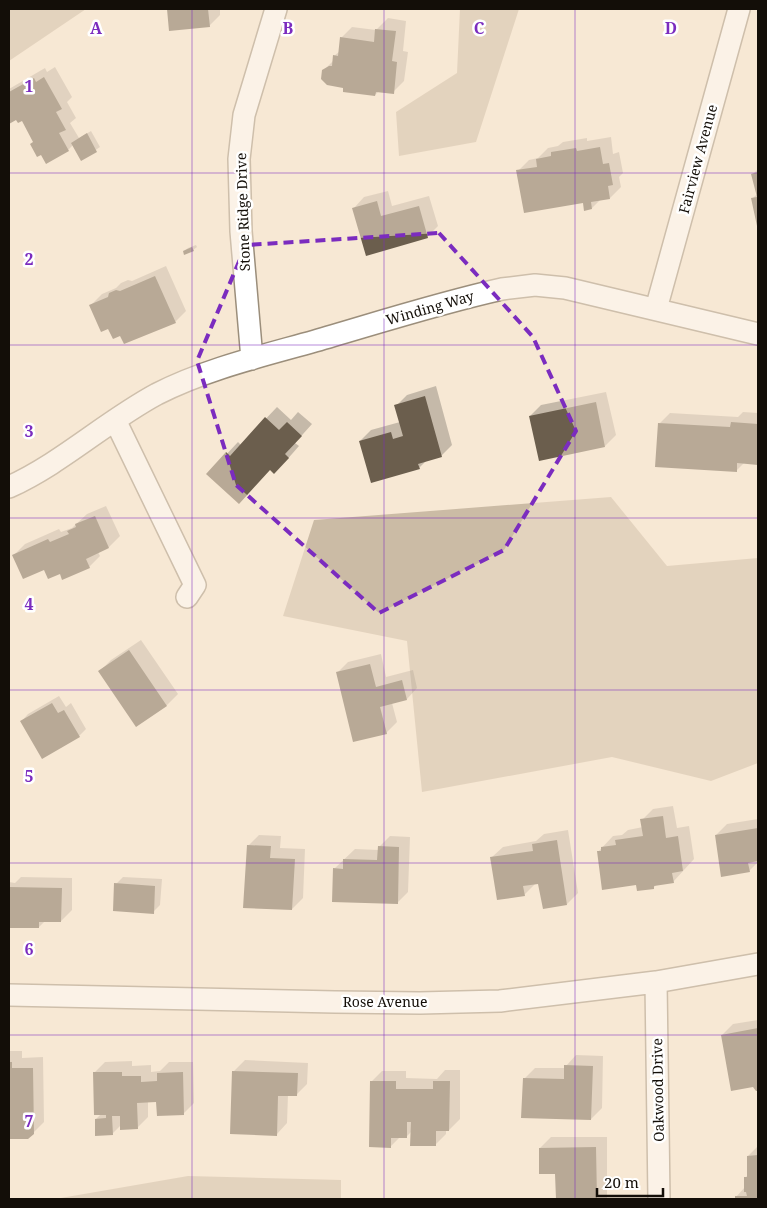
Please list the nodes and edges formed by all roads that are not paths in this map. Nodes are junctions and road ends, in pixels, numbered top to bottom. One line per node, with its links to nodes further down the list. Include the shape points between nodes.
1 (276, 9): 5 (street, Stone Ridge Drive, via 244,115 239,159 241,231)
2 (739, 9): 3 (street, Fairview Avenue)
3 (656, 309): 4 (street, Winding Way); 5 (street, Winding Way, via 565,288 502,288)
4 (758, 334)
5 (252, 359): 6 (street, Winding Way, via 158,394)
6 (115, 420): 7 (street, Winding Way, via 66,455); 8 (street, via 195,586)
7 (9, 487)
8 (187, 597)
9 (758, 964): 10 (street, Rose Avenue)
10 (656, 982): 11 (street, Rose Avenue, via 500,1001 420,1003); 12 (street, Oakwood Drive)
11 (9, 994)
12 (659, 1199)

